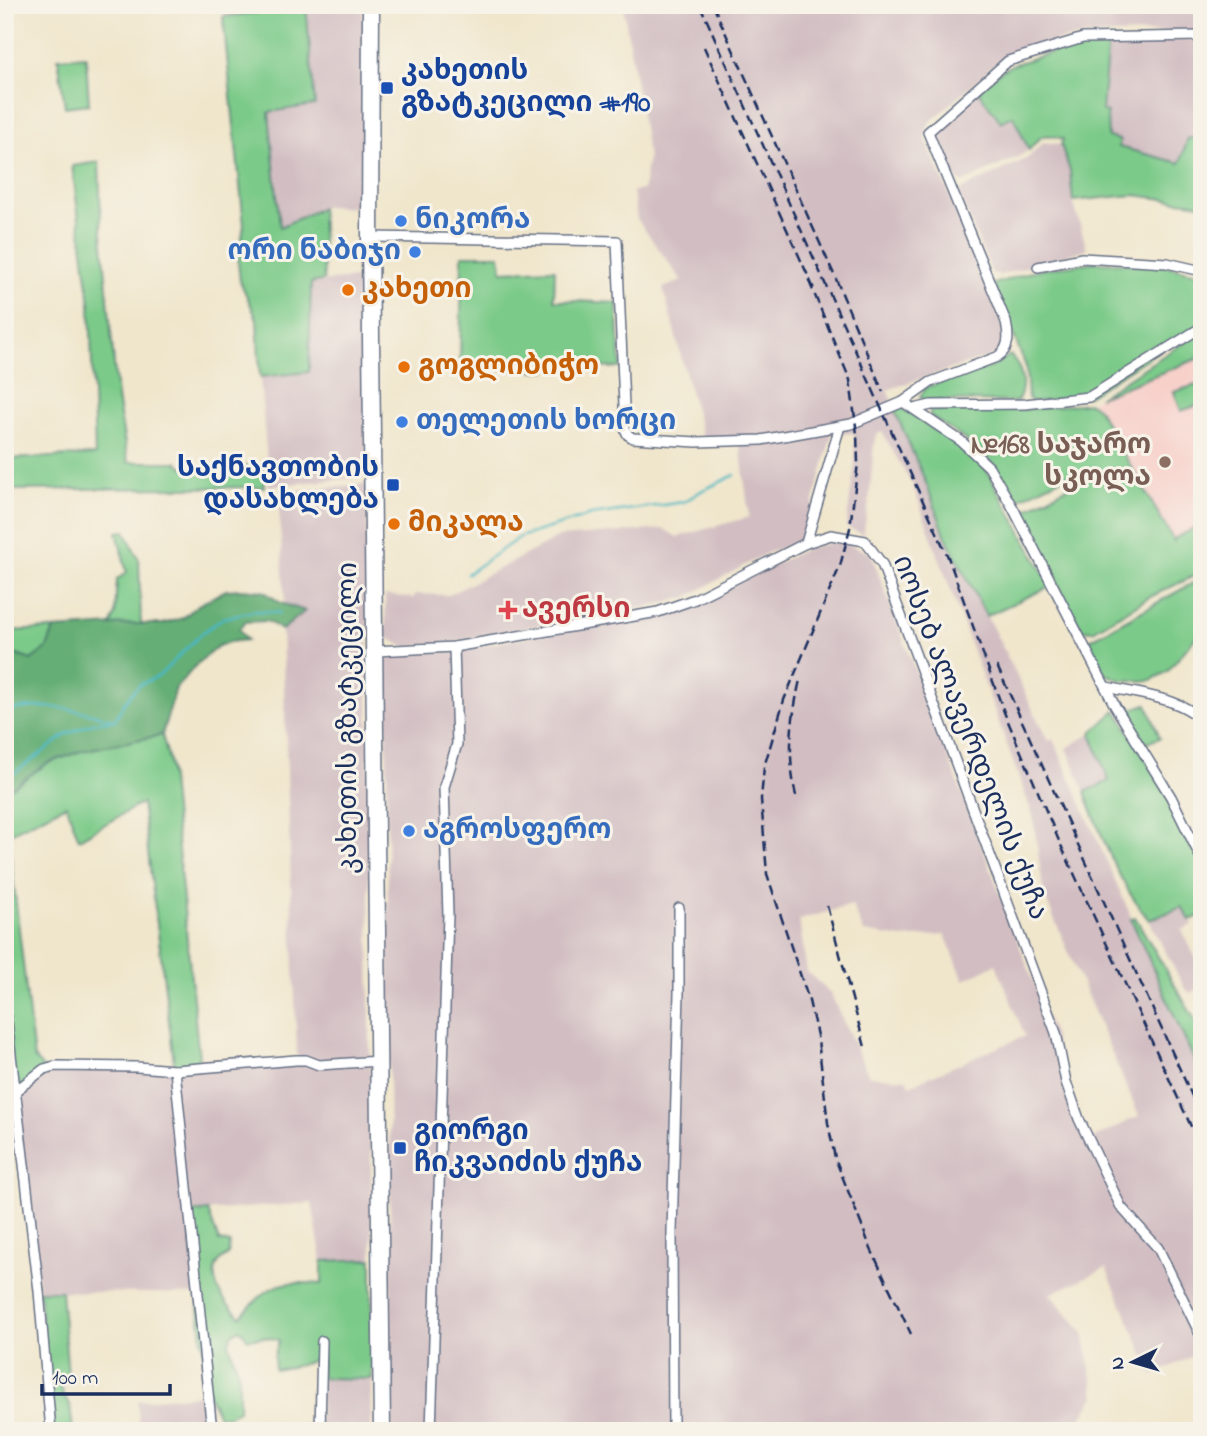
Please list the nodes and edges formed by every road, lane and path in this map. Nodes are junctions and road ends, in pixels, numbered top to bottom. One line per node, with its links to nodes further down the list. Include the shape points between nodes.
1 (371, 5): 3 (highway, კახეთის გზატკეცილი)
2 (1202, 36): 7 (street, via 1083,38 1008,61 928,132 1008,333 1004,353 931,382)
3 (370, 237): 9 (street, via 617,240 628,435 696,442 761,440); 12 (highway, კახეთის გზატკეცილი)
4 (1038, 267): 5 (street, via 1082,258 1167,263)
5 (1202, 271)
6 (1202, 327): 8 (street, via 1089,397 1025,404 931,405)
7 (903, 402): 8 (street); 9 (street)
8 (914, 410): 13 (street, via 961,441 989,467)
9 (840, 426): 10 (street)
10 (806, 542): 11 (street, იოსებ ალავერდელის ქუჩა, via 695,599 658,612); 21 (street, იოსებ ალავერდელის ქუჩა, via 831,535 865,541 882,564 1056,1033 1066,1082 1080,1119 1121,1207 1158,1248)
11 (454, 647): 12 (street, იოსებ ალავერდელის ქუჩა); 27 (street, via 457,744 444,788 449,915)
12 (375, 651): 18 (highway, კახეთის გზატკეცილი)
13 (1105, 687): 14 (street, via 1161,699 1193,711); 15 (street, via 1171,797)
14 (1202, 721)
15 (1202, 860)
16 (679, 908): 28 (street)
17 (5, 1004): 20 (street)
18 (379, 1061): 19 (street, via 318,1065 296,1060); 26 (highway, კახეთის გზატკეცილი)
19 (175, 1070): 20 (street, via 55,1066); 24 (street)
20 (15, 1092): 23 (street)
21 (1202, 1338)
22 (322, 1340): 25 (street)
23 (51, 1431)
24 (212, 1431)
25 (320, 1431)
26 (382, 1431)
27 (430, 1431)
28 (673, 1431)

